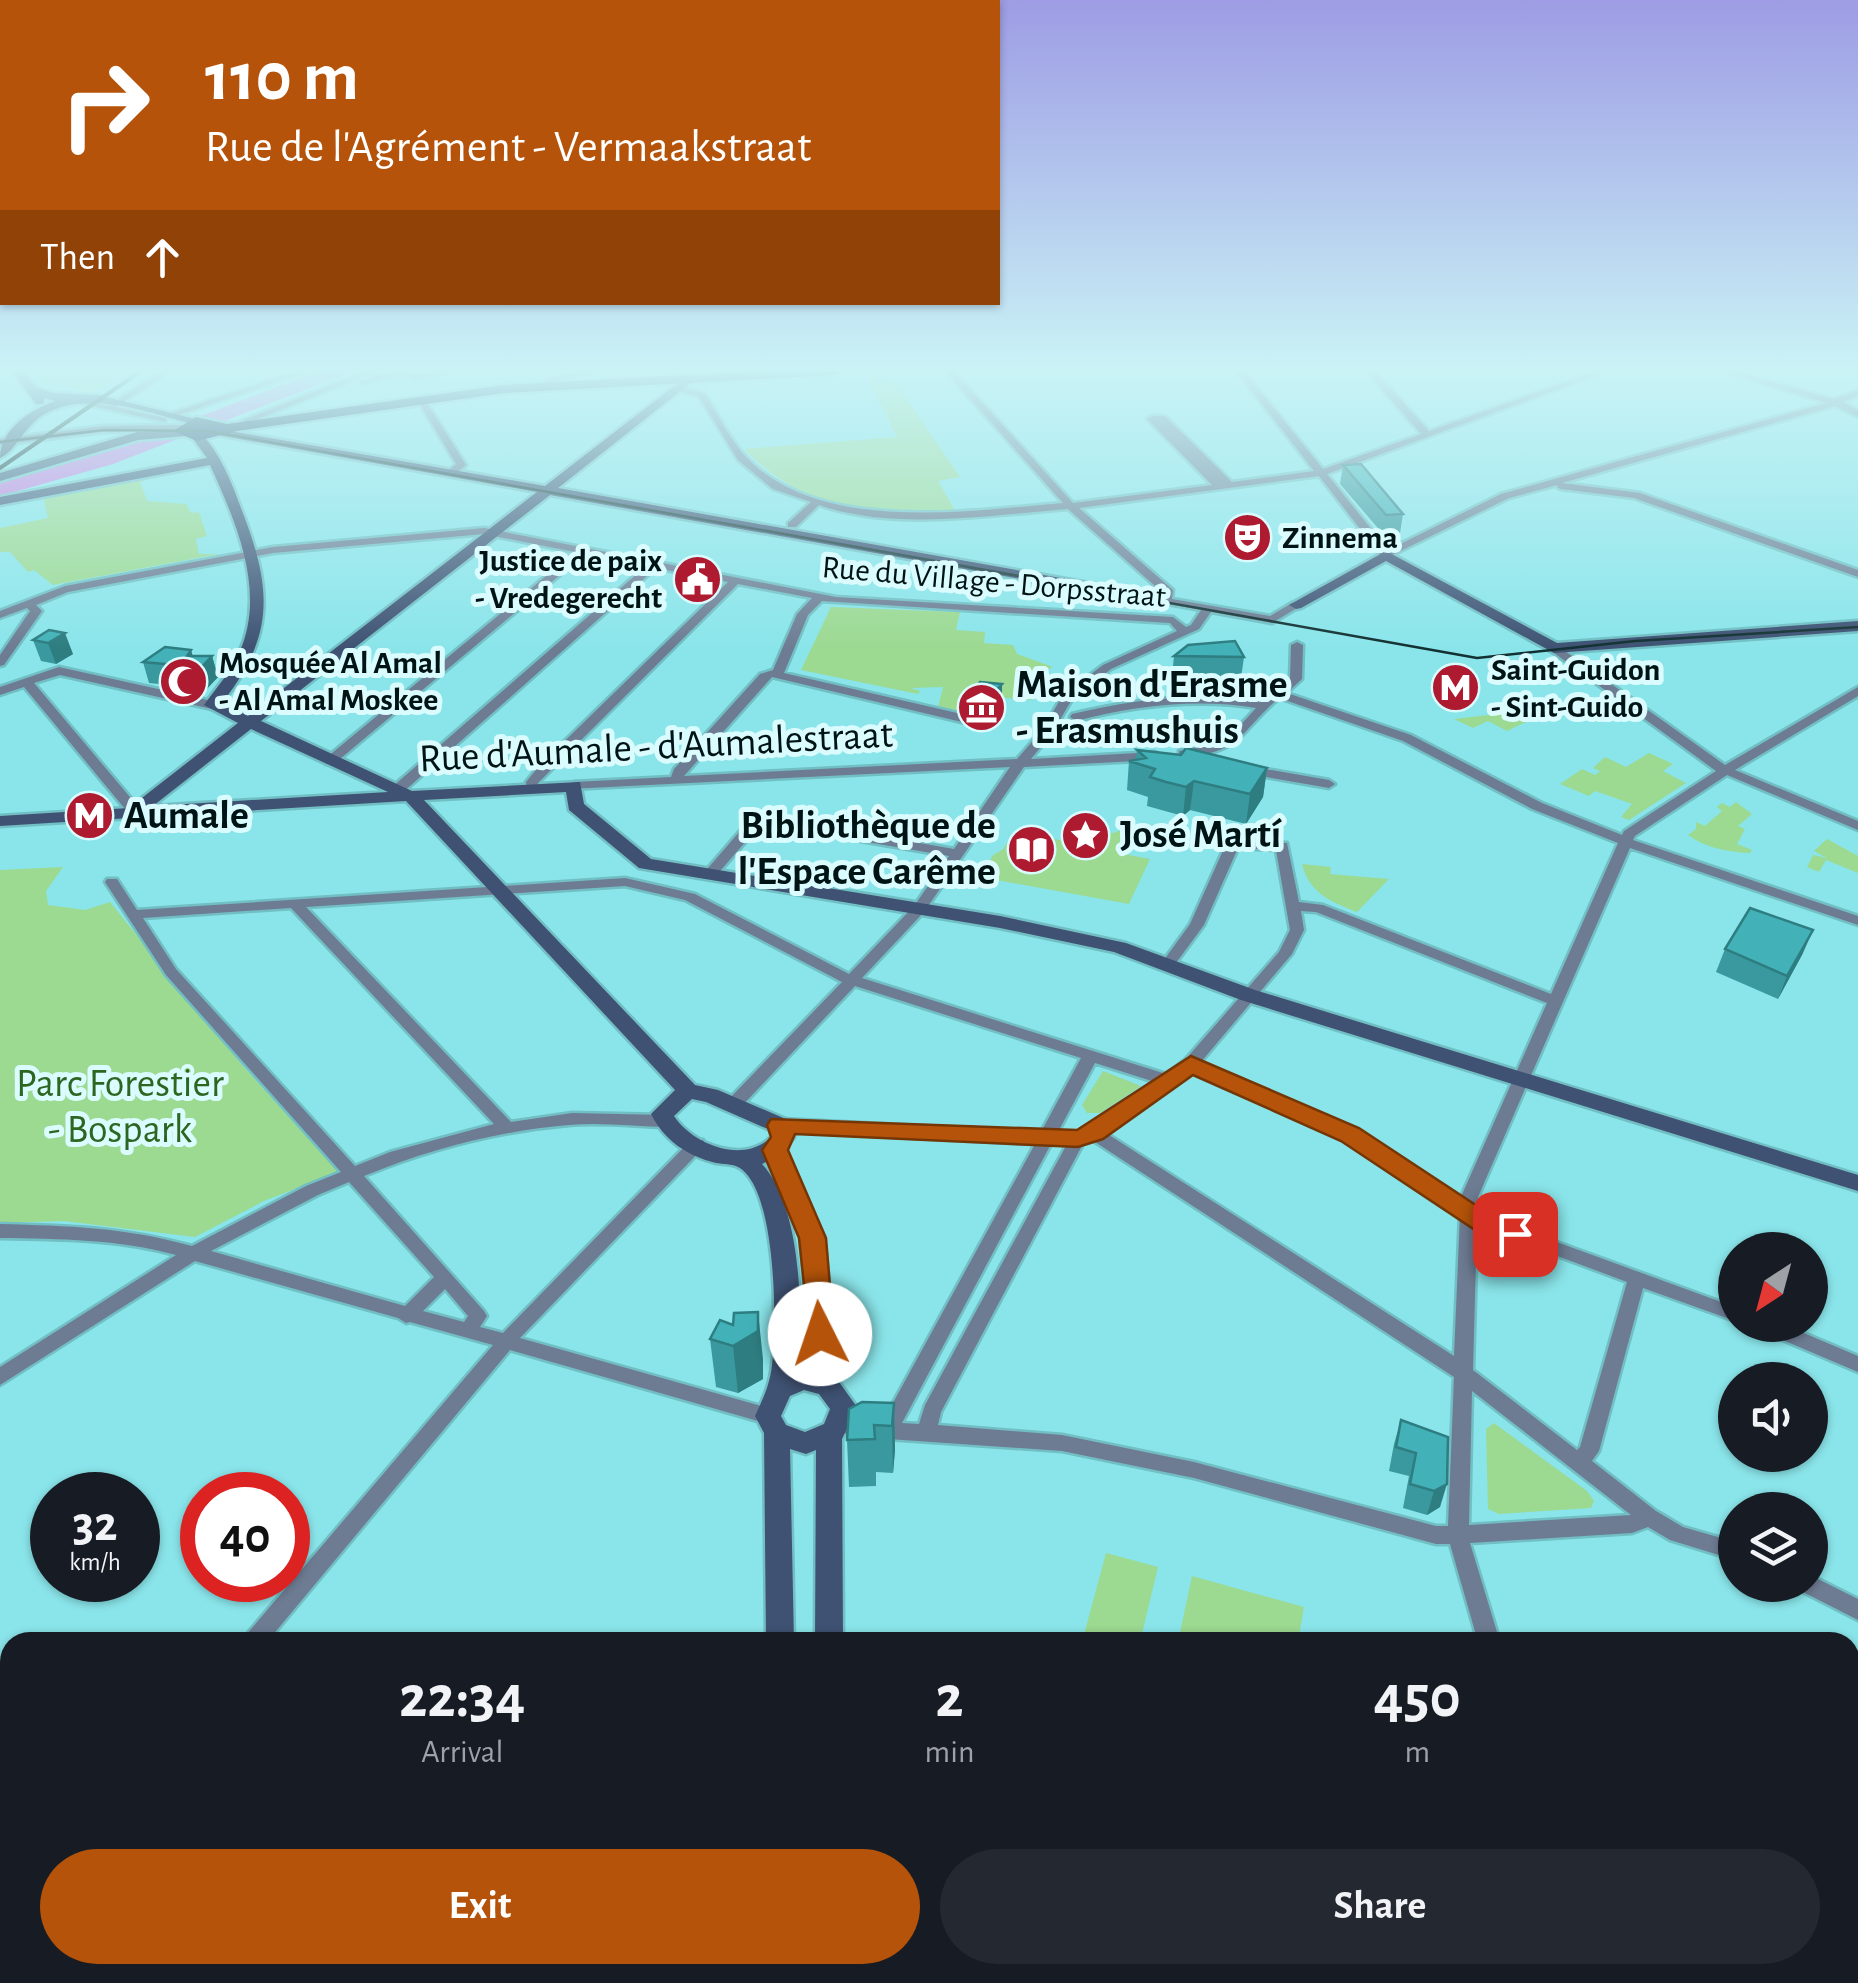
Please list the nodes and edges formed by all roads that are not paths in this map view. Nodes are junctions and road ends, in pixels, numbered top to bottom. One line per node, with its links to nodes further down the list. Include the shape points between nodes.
1 (46, 464): 17 (street)
2 (196, 464): 22 (street)
3 (216, 464): 28 (street)
4 (399, 464): 15 (street)
5 (460, 464): 15 (street)
6 (585, 464): 20 (street)
7 (749, 464): 23 (street)
8 (1033, 464): 24 (street)
9 (1201, 464): 18 (street)
10 (1204, 464): 18 (street)
11 (1314, 464): 16 (street)
12 (1348, 464): 16 (street)
13 (1626, 464): 14 (street)
14 (1617, 466): 19 (street); 21 (street)
15 (451, 473): 20 (street)
16 (1322, 473): 18 (street); 29 (street)
17 (0, 477)
18 (1225, 486): 24 (street)
19 (1547, 486): 21 (street); 29 (street, via 1453,518)
20 (550, 491): 26 (street); 34 (street)
21 (1636, 495): 31 (street)
22 (0, 501)
23 (816, 504): 24 (street, via 907,517); 25 (street)
24 (1071, 506): 35 (street, via 1169,592)
25 (792, 526)
26 (495, 534): 27 (street, Rue du Village - Dorpsstraat); 28 (street, Rue du Village - Dorpsstraat); 54 (street)
27 (582, 551): 30 (street, Rue du Village - Dorpsstraat); 57 (street)
28 (252, 554): 36 (street, Rue du Village - Dorpsstraat, via 65,589); 50 (street, via 260,585 256,625)
29 (1386, 555): 37 (street); 43 (street)
30 (654, 564): 32 (street, Rue du Village - Dorpsstraat); 66 (street)
31 (1858, 574)
32 (737, 580): 33 (street, Rue du Village - Dorpsstraat); 65 (street, via 544,769)
33 (819, 596): 41 (street, Rue du Village - Dorpsstraat, via 1173,620); 45 (street, via 803,614)
34 (1150, 598): 35 (street)
35 (1166, 601): 38 (street)
36 (28, 603): 39 (street, Rue du Village - Dorpsstraat); 44 (street, via 36,611)
37 (1296, 605): 38 (street, via 1272,620)
38 (1208, 608): 41 (street, via 1202,622)
39 (0, 615)
40 (1858, 626): 43 (street)
41 (1184, 632): 56 (street, via 1084,683)
42 (1297, 645): 49 (street, via 1296,679)
43 (1554, 648): 60 (street)
44 (0, 663)
45 (778, 673): 53 (street); 62 (street, via 764,676)
46 (28, 684): 47 (street); 50 (street, via 59,670); 68 (street)
47 (0, 691)
48 (1858, 691): 60 (street)
49 (1278, 694): 51 (street); 71 (street, via 1407,738 1537,806)
50 (212, 705): 54 (street)
51 (1264, 706): 52 (street, via 1118,705); 55 (street, via 1236,739)
52 (1076, 717)
53 (966, 719)
54 (250, 722): 57 (street); 68 (street)
55 (1180, 754): 56 (street, Rue d'Aumale - d'Aumalestraat); 58 (street)
56 (1023, 760): 62 (street, Rue d'Aumale - d'Aumalestraat); 72 (street)
57 (330, 761): 61 (street)
58 (1218, 763)
59 (1237, 768): 63 (street)
60 (1724, 771): 70 (street); 71 (street)
61 (370, 780): 66 (street); 67 (street)
62 (678, 780): 64 (street, Rue d'Aumale - d'Aumalestraat)
63 (1329, 784)
64 (574, 786): 65 (street, Rue d'Aumale - d'Aumalestraat); 73 (street, via 575,806 645,864)
65 (532, 789): 66 (street, Rue d'Aumale - d'Aumalestraat)
66 (403, 794): 67 (street, Rue d'Aumale - d'Aumalestraat); 75 (street)
67 (351, 800): 68 (street, Rue d'Aumale - d'Aumalestraat)
68 (136, 812): 69 (street, Rue d'Aumale - d'Aumalestraat)
69 (0, 821)
70 (1858, 826)
71 (1625, 841): 80 (street); 84 (street)
72 (958, 854): 73 (street, via 758,818); 78 (street)
73 (709, 875): 78 (street)
74 (112, 882): 79 (street)
75 (500, 890): 76 (street); 82 (street, via 625,882 690,897); 89 (street)
76 (293, 902): 79 (street); 93 (street)
77 (1294, 906): 81 (street, via 1282,846 1232,844 1198,925); 83 (street, via 1297,930 1286,954); 84 (street, via 1318,908)
78 (919, 909): 81 (street, via 1071,936); 82 (street)
79 (136, 914): 99 (street, via 171,972)
80 (1858, 922)
81 (1168, 964): 83 (street)
82 (853, 980): 85 (street); 90 (street)
83 (1248, 995): 86 (street); 87 (street)
84 (1553, 1000): 87 (street)
85 (1091, 1055): 88 (street); 94 (street)
86 (1191, 1064): 88 (street); 101 (street, via 1350,1134)
87 (1520, 1079): 100 (street); 101 (street)
88 (1168, 1080): 95 (street)
89 (688, 1091): 90 (street); 91 (street, via 668,1106)
90 (734, 1104): 92 (street)
91 (663, 1122): 93 (street, via 570,1119); 96 (street)
92 (780, 1125): 94 (street); 97 (street, via 783,1137)
93 (506, 1126): 99 (street)
94 (1048, 1135): 95 (street); 118 (street)
95 (1086, 1136): 112 (street); 119 (street, via 932,1411)
96 (697, 1144): 98 (street); 110 (street)
97 (775, 1150): 98 (street); 114 (street, via 812,1238)
98 (747, 1162): 115 (street, via 758,1170 779,1216)
99 (352, 1174): 103 (street, via 268,1210); 104 (street)
100 (1858, 1183)
101 (1467, 1212): 105 (street); 112 (street)
102 (0, 1231): 103 (street, via 94,1233)
103 (194, 1253): 107 (street); 113 (street)
104 (445, 1278): 107 (street); 108 (street, via 478,1316)
105 (1638, 1278): 106 (street); 120 (street, via 1589,1450)
106 (1718, 1308)
107 (406, 1316): 108 (street)
108 (468, 1332): 110 (street)
109 (1806, 1342): 111 (street)
110 (506, 1343): 116 (street); 126 (street)
111 (1858, 1364)
112 (1463, 1374): 120 (street); 122 (street)
113 (0, 1377)
114 (826, 1385): 115 (street, via 803,1380); 117 (street, via 844,1407)
115 (780, 1390): 116 (street)
116 (772, 1424): 117 (street, via 806,1443); 127 (street)
117 (834, 1431): 118 (street); 128 (street)
118 (888, 1431): 119 (street)
119 (926, 1433): 122 (street, via 1126,1455)
120 (1579, 1461): 121 (street)
121 (1649, 1517): 122 (street, via 1632,1524); 123 (street)
122 (1458, 1537): 129 (street)
123 (1718, 1546)
124 (1828, 1594): 125 (street)
125 (1858, 1610)
126 (262, 1632)
127 (780, 1632)
128 (829, 1632)
129 (1486, 1632)

